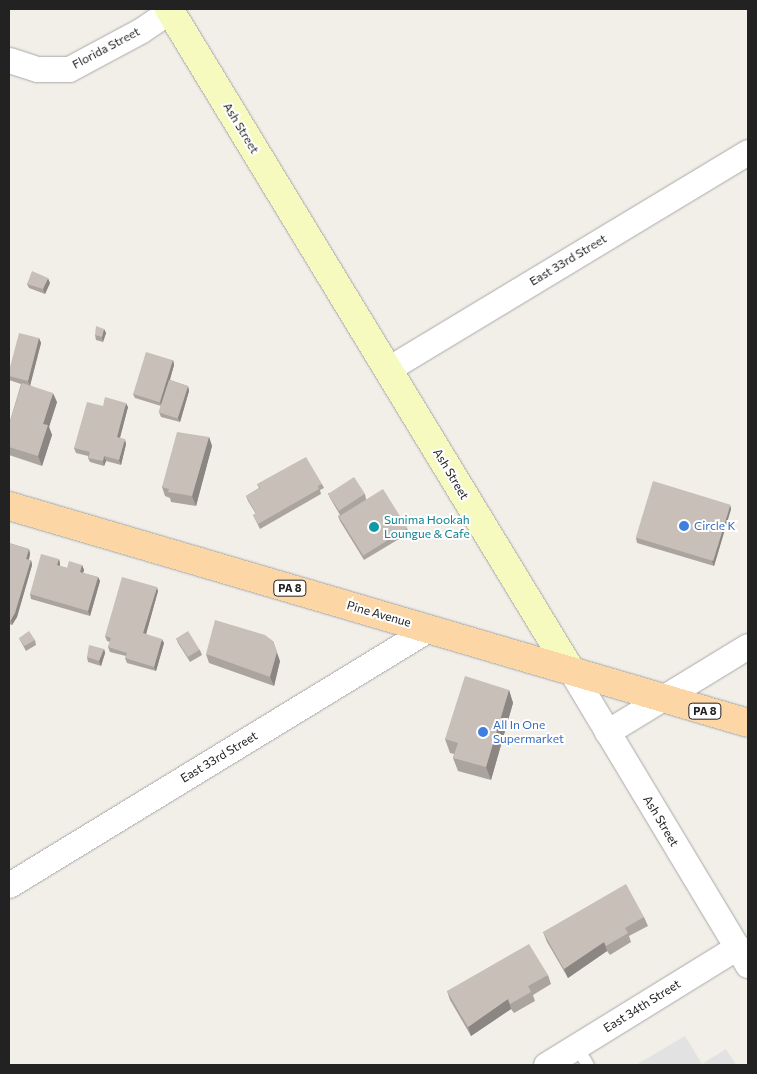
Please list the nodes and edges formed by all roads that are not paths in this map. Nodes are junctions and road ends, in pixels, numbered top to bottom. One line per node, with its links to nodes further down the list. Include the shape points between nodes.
1 (171, 9): 2 (street, Florida Street, via 140,31 68,69 37,69); 4 (street, Ash Street)
2 (9, 60)
3 (748, 152): 4 (street, East 33rd Street)
4 (388, 369): 8 (street, Ash Street)
5 (9, 506): 6 (main road, Pine Avenue / PA 8)
6 (429, 629): 8 (main road, Pine Avenue / PA 8); 12 (street, East 33rd Street)
7 (748, 646): 9 (street)
8 (572, 671): 9 (main road, Pine Avenue / PA 8); 11 (street, Ash Street)
9 (662, 698): 10 (main road, Pine Avenue / PA 8); 11 (street)
10 (748, 723)
11 (607, 732): 13 (street, Ash Street)
12 (9, 885)
13 (743, 956): 14 (street, East 34th Street)
14 (582, 1056): 15 (street, East 34th Street)
15 (546, 1065)

